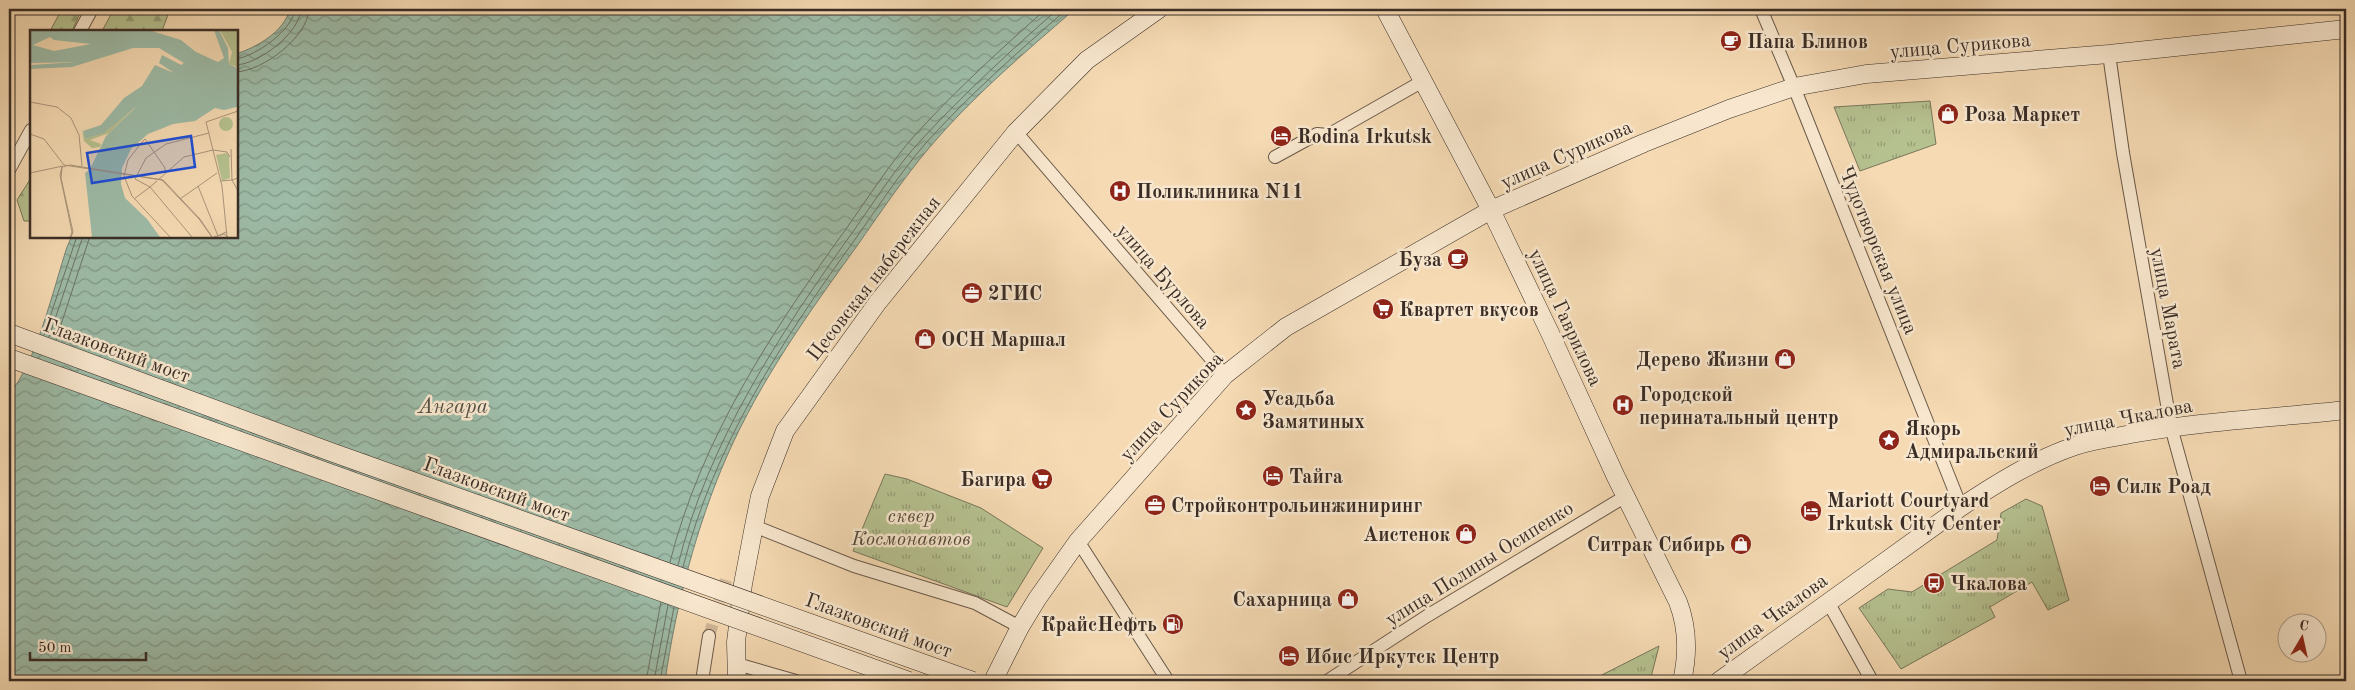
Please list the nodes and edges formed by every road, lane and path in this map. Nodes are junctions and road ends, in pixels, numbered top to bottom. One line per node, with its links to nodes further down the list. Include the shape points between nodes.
1 (92, 9): 6 (street)
2 (1159, 9): 11 (main road, Цесовская набережная, via 1087,60)
3 (1385, 9): 8 (main road, улица Гаврилова)
4 (1760, 9): 9 (street, Чудотворская улица)
5 (2346, 29): 7 (main road, улица Сурикова)
6 (81, 30)
7 (2109, 54): 9 (main road, улица Сурикова, via 1866,74); 19 (street, улица Марата)
8 (1423, 81): 12 (street, via 1328,135 1317,134); 14 (main road, улица Гаврилова)
9 (1794, 88): 14 (main road, улица Сурикова, via 1644,143); 21 (street, Чудотворская улица)
10 (30, 132): 13 (street)
11 (1016, 132): 17 (street, улица Бурлова); 22 (main road, Цесовская набережная, via 878,302 786,431 760,496)
12 (1275, 157)
13 (9, 170)
14 (1491, 210): 17 (main road, улица Сурикова, via 1286,326); 20 (main road, улица Гаврилова)
15 (9, 333): 32 (main road, Глазковский мост, bridge, via 378,469)
16 (9, 358): 31 (main road, Глазковский мост, bridge)
17 (1225, 375): 23 (main road, улица Сурикова)
18 (2346, 410): 19 (main road, улица Чкалова)
19 (2171, 427): 21 (main road, улица Чкалова, via 2076,446 2000,481); 39 (street, улица Марата)
20 (1626, 496): 35 (street, улица Полины Осипенко, via 1427,616); 36 (main road, улица Гаврилова, via 1686,622)
21 (1961, 507): 24 (main road, улица Чкалова)
22 (754, 526): 25 (street, via 854,566 975,603); 27 (main road, Цесовская набережная, via 743,584 736,642)
23 (1078, 541): 25 (main road, улица Сурикова); 34 (street)
24 (1828, 602): 37 (main road, улица Чкалова); 38 (street)
25 (1020, 627): 33 (main road, улица Сурикова)
26 (709, 636): 28 (street)
27 (737, 664): 29 (main road, Цесовская набережная); 30 (street)
28 (702, 681)
29 (737, 681)
30 (796, 681)
31 (909, 681)
32 (973, 681)
33 (993, 681)
34 (1168, 681)
35 (1327, 681)
36 (1682, 681)
37 (1718, 681)
38 (1872, 681)
39 (2241, 681)

